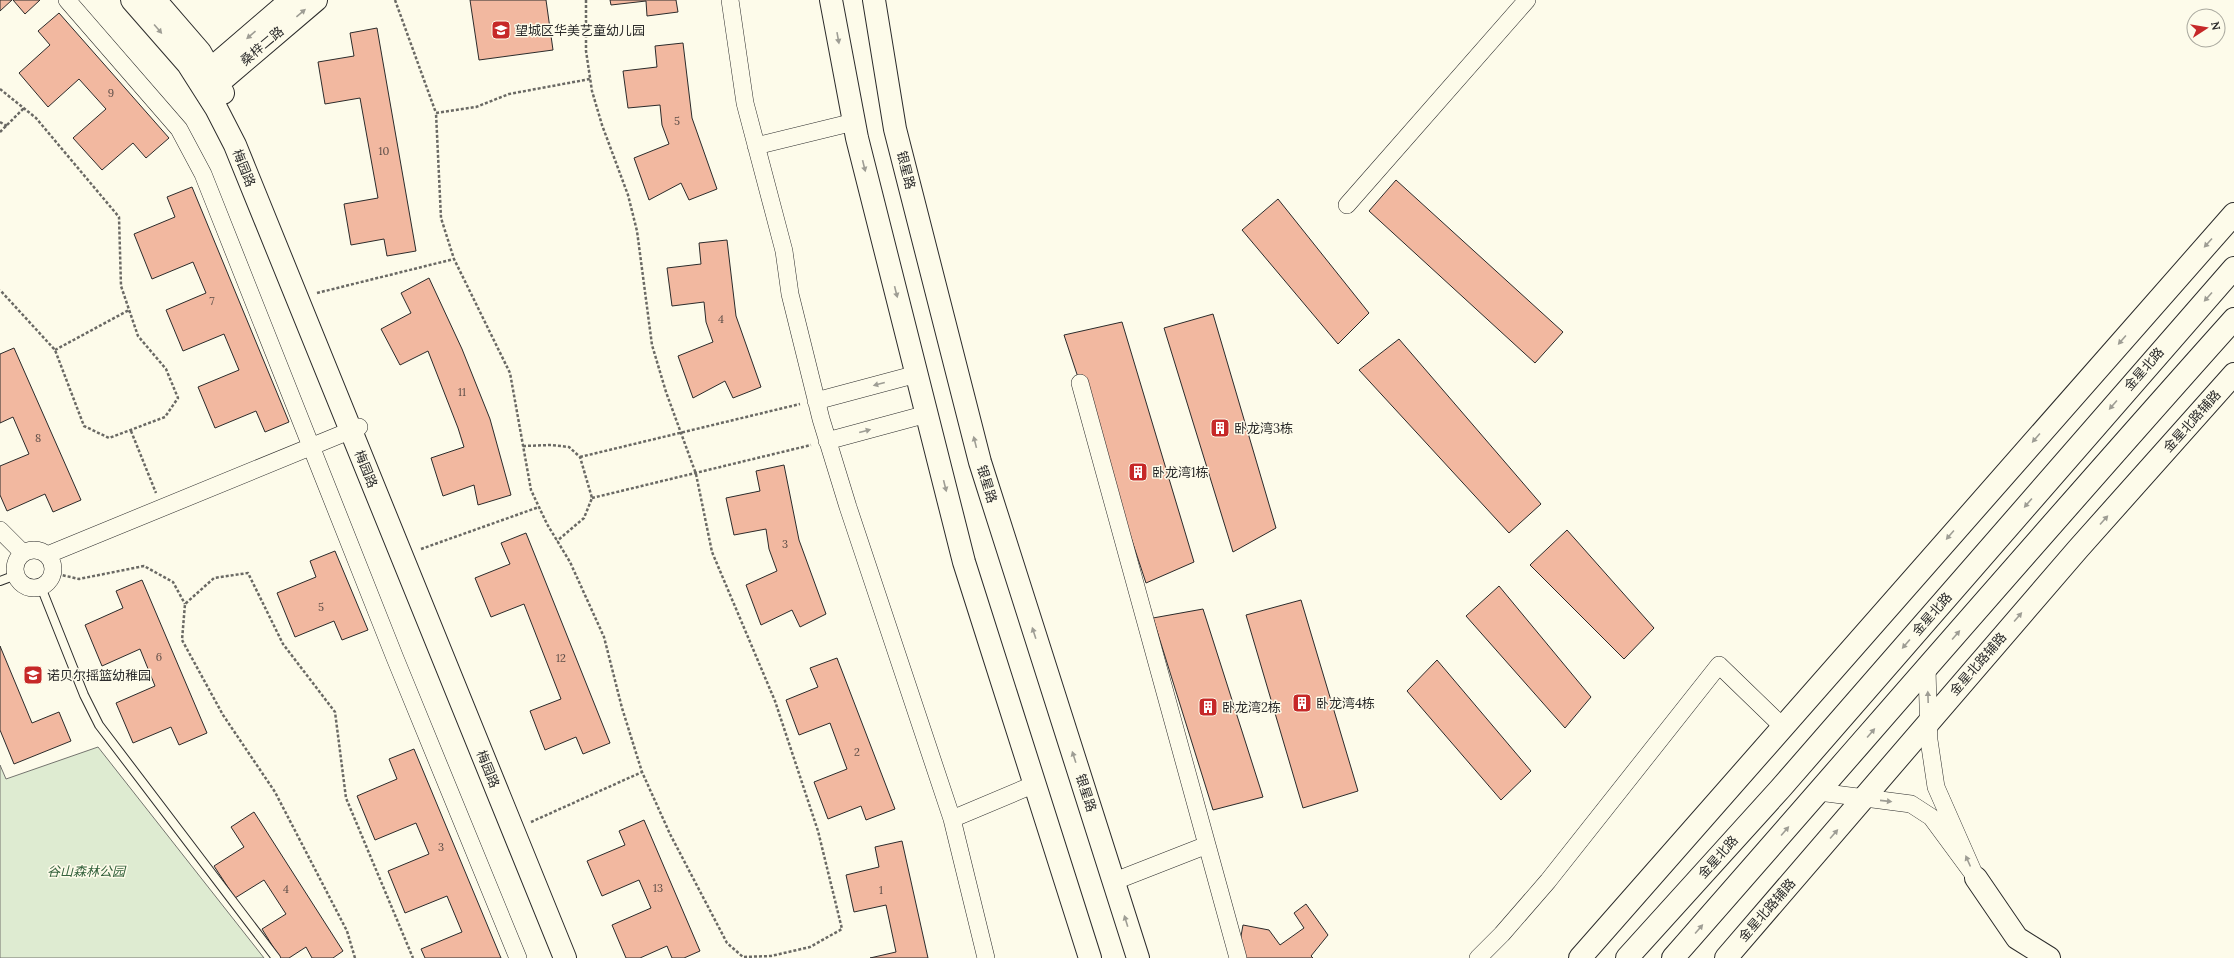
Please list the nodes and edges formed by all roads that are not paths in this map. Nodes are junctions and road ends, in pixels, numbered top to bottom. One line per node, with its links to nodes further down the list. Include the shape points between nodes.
1 (67, 0): 24 (street, via 179,129 192,152)
2 (132, 0): 10 (main road, 梅园路, one-way to 10, via 188,64)
3 (155, 0): 10 (main road, 梅园路, via 200,52)
4 (291, 0): 10 (main road, 桑梓二路, one-way to 10)
5 (316, 0): 10 (main road, 桑梓二路, one-way to 5)
6 (730, 0): 12 (street, via 745,103)
7 (831, 0): 11 (main road, one-way to 11)
8 (874, 0): 40 (main road, 银星路, one-way to 8, via 980,462 895,129)
9 (1527, 0): 13 (street)
10 (209, 81): 22 (main road, 梅园路); 22 (main road, 梅园路, via 228,102 306,295)
11 (854, 122): 12 (street); 17 (main road, one-way to 17)
12 (756, 146): 20 (street, via 784,251 790,294)
13 (1347, 205)
14 (2234, 214): 33 (main road, one-way to 33)
15 (2234, 268): 51 (main road, 金星北路, one-way to 51, via 1780,789)
16 (2234, 319): 31 (main road, one-way to 16, via 2081,489)
17 (917, 374): 20 (street, one-way to 20); 21 (main road)
18 (2234, 374): 32 (main road, 金星北路辅路, one-way to 18)
19 (1080, 383): 38 (street)
20 (816, 401): 23 (street)
21 (927, 414): 23 (street, one-way to 21); 34 (main road, one-way to 34, via 964,562)
22 (355, 429): 24 (street); 43 (main road, 梅园路); 44 (main road, 梅园路, via 410,553)
23 (827, 441): 37 (street)
24 (312, 446): 27 (street); 42 (street, via 398,666)
25 (0, 530): 26 (street)
26 (24, 553): 27 (street, via 36,550); 28 (street, via 16,563)
27 (47, 555): 30 (street, via 53,573)
28 (16, 575): 29 (lane); 30 (street, via 29,587)
29 (0, 581)
30 (41, 587): 41 (lane, via 84,695 99,725)
31 (1927, 669): 32 (street, one-way to 31); 35 (main road, one-way to 31)
32 (1929, 721): 36 (main road, 金星北路辅路); 39 (street, one-way to 32, via 1936,787)
33 (1783, 727): 49 (street, via 1719,665 1548,881); 50 (main road)
34 (1035, 784): 37 (street); 46 (main road)
35 (1819, 792): 36 (street); 52 (main road, one-way to 35)
36 (1864, 798): 39 (street, one-way to 39, via 1911,804 1931,817); 53 (main road, 金星北路辅路, one-way to 36)
37 (952, 819): 45 (street)
38 (1207, 845): 40 (street); 48 (street)
39 (1976, 878): 54 (main road, via 2017,938)
40 (1115, 881): 47 (main road, 银星路, one-way to 40)
41 (276, 958)
42 (518, 958)
43 (564, 958)
44 (574, 958)
45 (986, 958)
46 (1090, 958)
47 (1138, 958)
48 (1238, 958)
49 (1478, 958)
50 (1580, 958)
51 (1628, 958)
52 (1673, 958)
53 (1726, 958)
54 (2049, 958)

